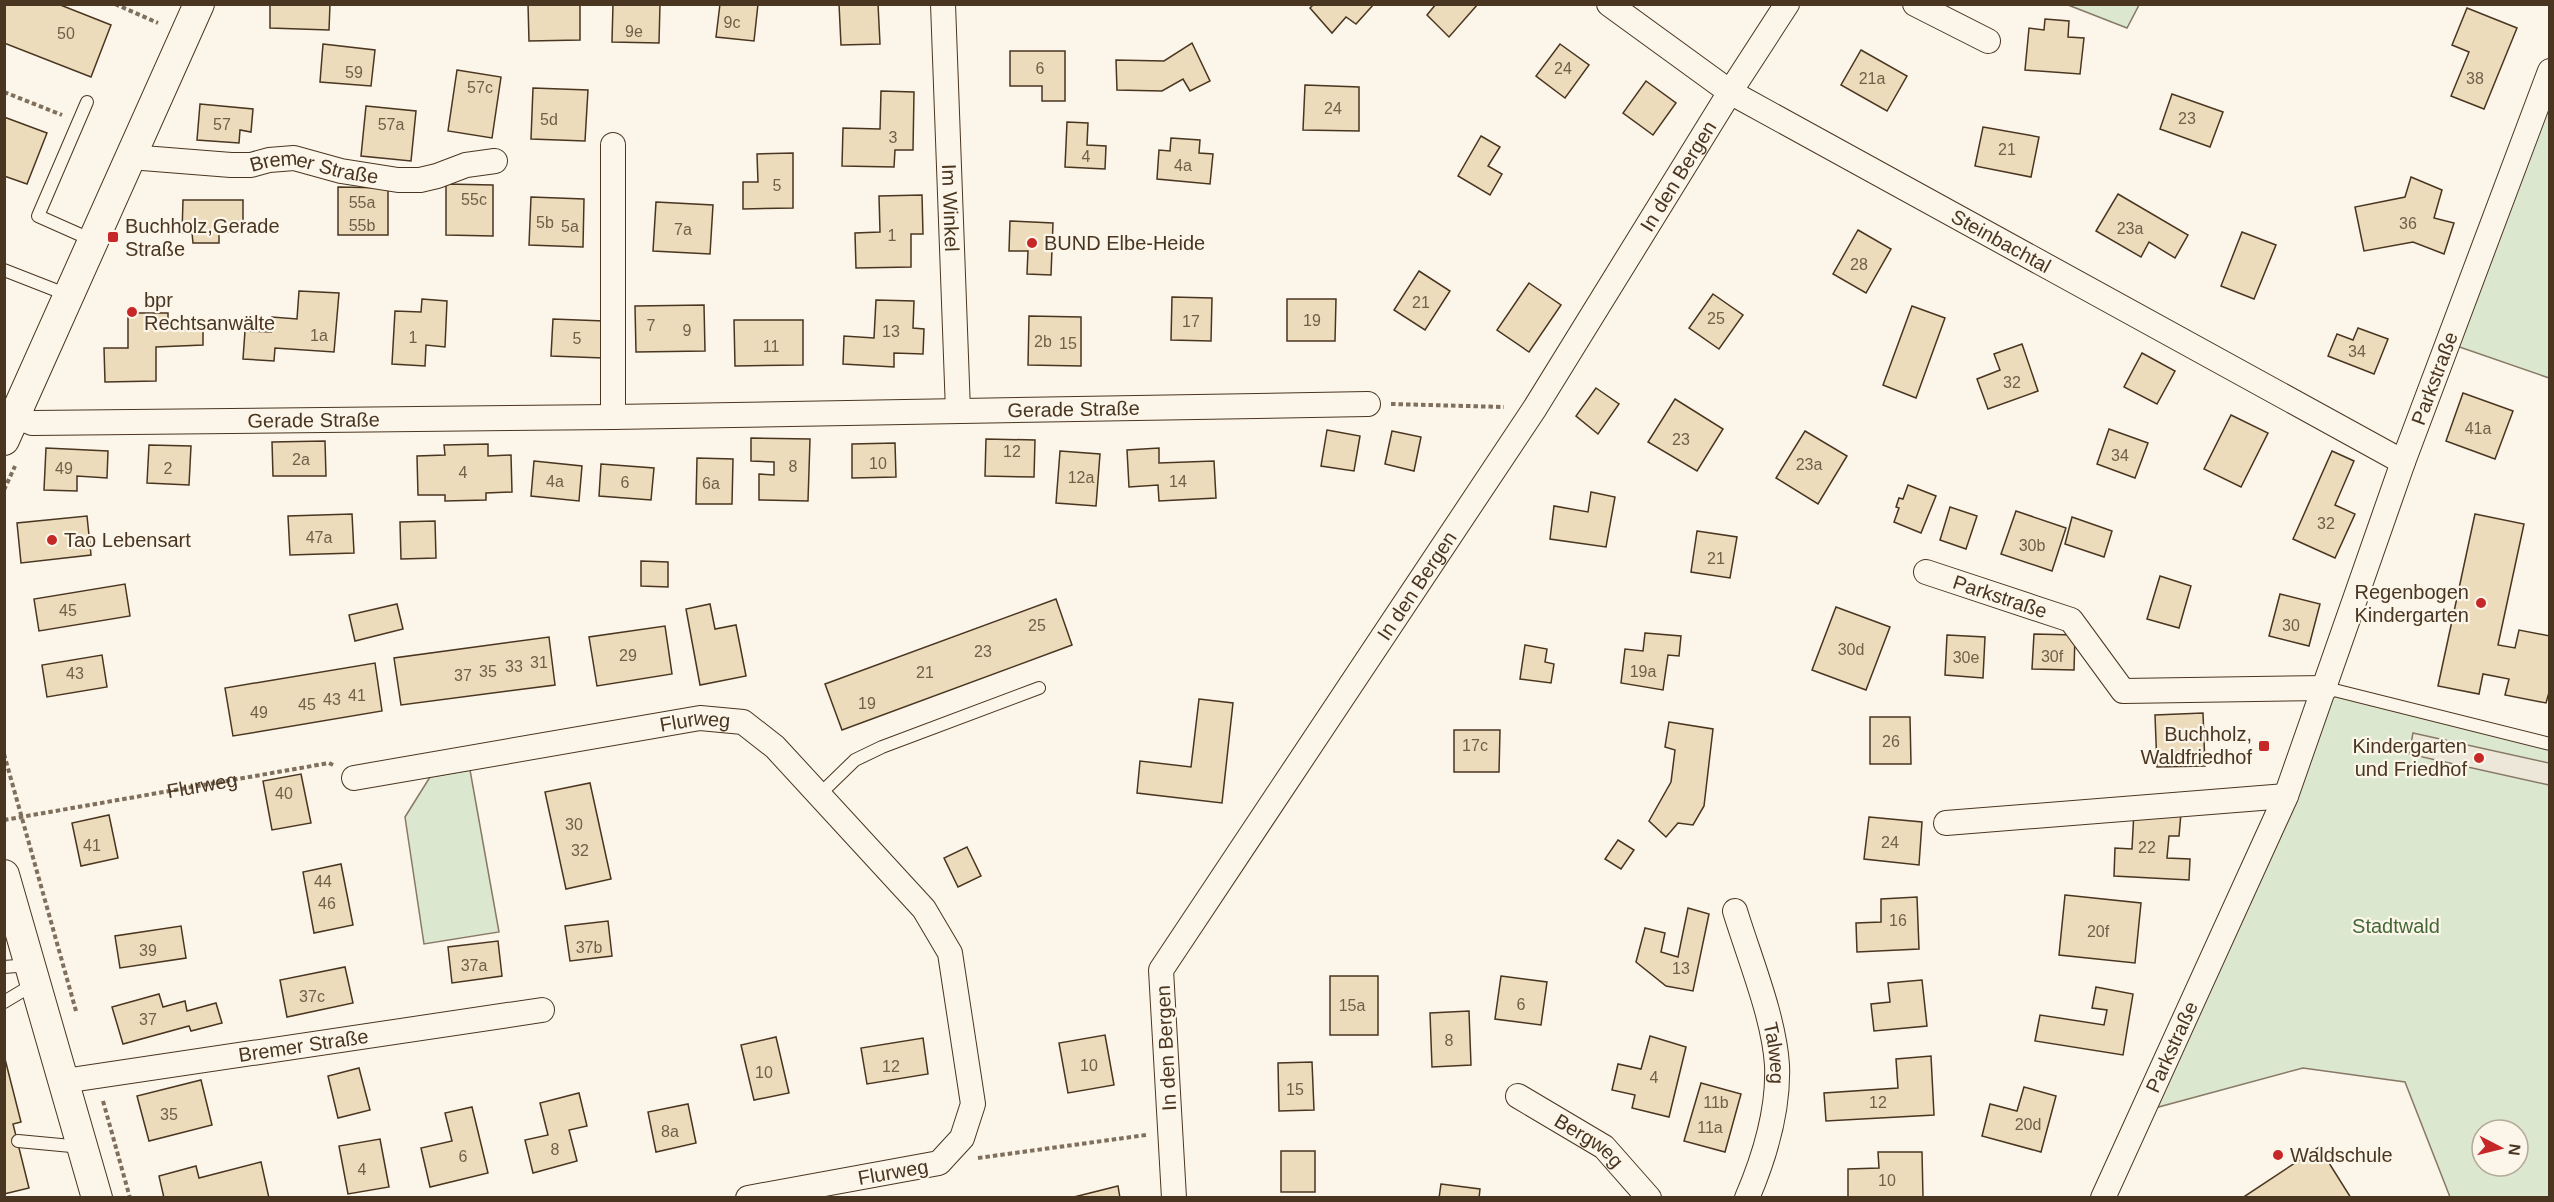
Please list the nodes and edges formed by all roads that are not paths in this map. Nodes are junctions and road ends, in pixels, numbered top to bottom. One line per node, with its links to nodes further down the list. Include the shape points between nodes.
1 (199, 4): 11 (street)
2 (943, 4): 17 (street, Im Winkel)
3 (1609, 4): 8 (street, Steinbachtal)
4 (1787, 4): 8 (street, In den Bergen)
5 (1915, 4): 6 (street)
6 (1988, 41)
7 (2550, 71): 20 (street, Parkstraße)
8 (1730, 92): 20 (street, Steinbachtal); 40 (street, In den Bergen, via 1535,408 1161,970)
9 (87, 102): 13 (lane, via 38,216)
10 (614, 145): 18 (street)
11 (130, 157): 12 (street, Bremer Straße, via 231,165 294,158 340,171 398,180 420,180 466,165); 13 (street)
12 (495, 161)
13 (92, 240): 15 (street)
14 (4, 270): 15 (lane)
15 (68, 294): 19 (street)
16 (1368, 404): 17 (street, Gerade Straße)
17 (958, 411): 18 (street, Gerade Straße)
18 (613, 417): 19 (street, Gerade Straße, via 32,423)
19 (10, 428)
20 (2403, 462): 23 (street, Parkstraße)
21 (1926, 572): 23 (street, Parkstraße, via 2071,620 2123,691)
22 (1039, 688): 26 (lane, via 860,757)
23 (2326, 688): 24 (lane); 27 (street, Parkstraße)
24 (2550, 744)
25 (354, 778): 26 (street, Flurweg, via 700,718 743,722 775,747)
26 (819, 795): 39 (street, Flurweg, via 924,909 950,953 973,1104 962,1138 939,1163)
27 (2286, 796): 28 (street); 43 (street, Parkstraße)
28 (1946, 823)
29 (4, 875): 31 (street)
30 (1734, 911): 42 (street, Talweg, via 1770,1026 1777,1064 1774,1112 1762,1162)
31 (24, 972): 32 (lane); 34 (street)
32 (4, 1002)
33 (542, 1010): 34 (street, Bremer Straße)
34 (64, 1081): 37 (street)
35 (1518, 1096): 41 (street, Bergweg, via 1604,1147)
36 (18, 1141): 37 (lane)
37 (83, 1147): 38 (street)
38 (97, 1197)
39 (748, 1197)
40 (1174, 1197)
41 (1649, 1197)
42 (1747, 1197)
43 (2103, 1197)

